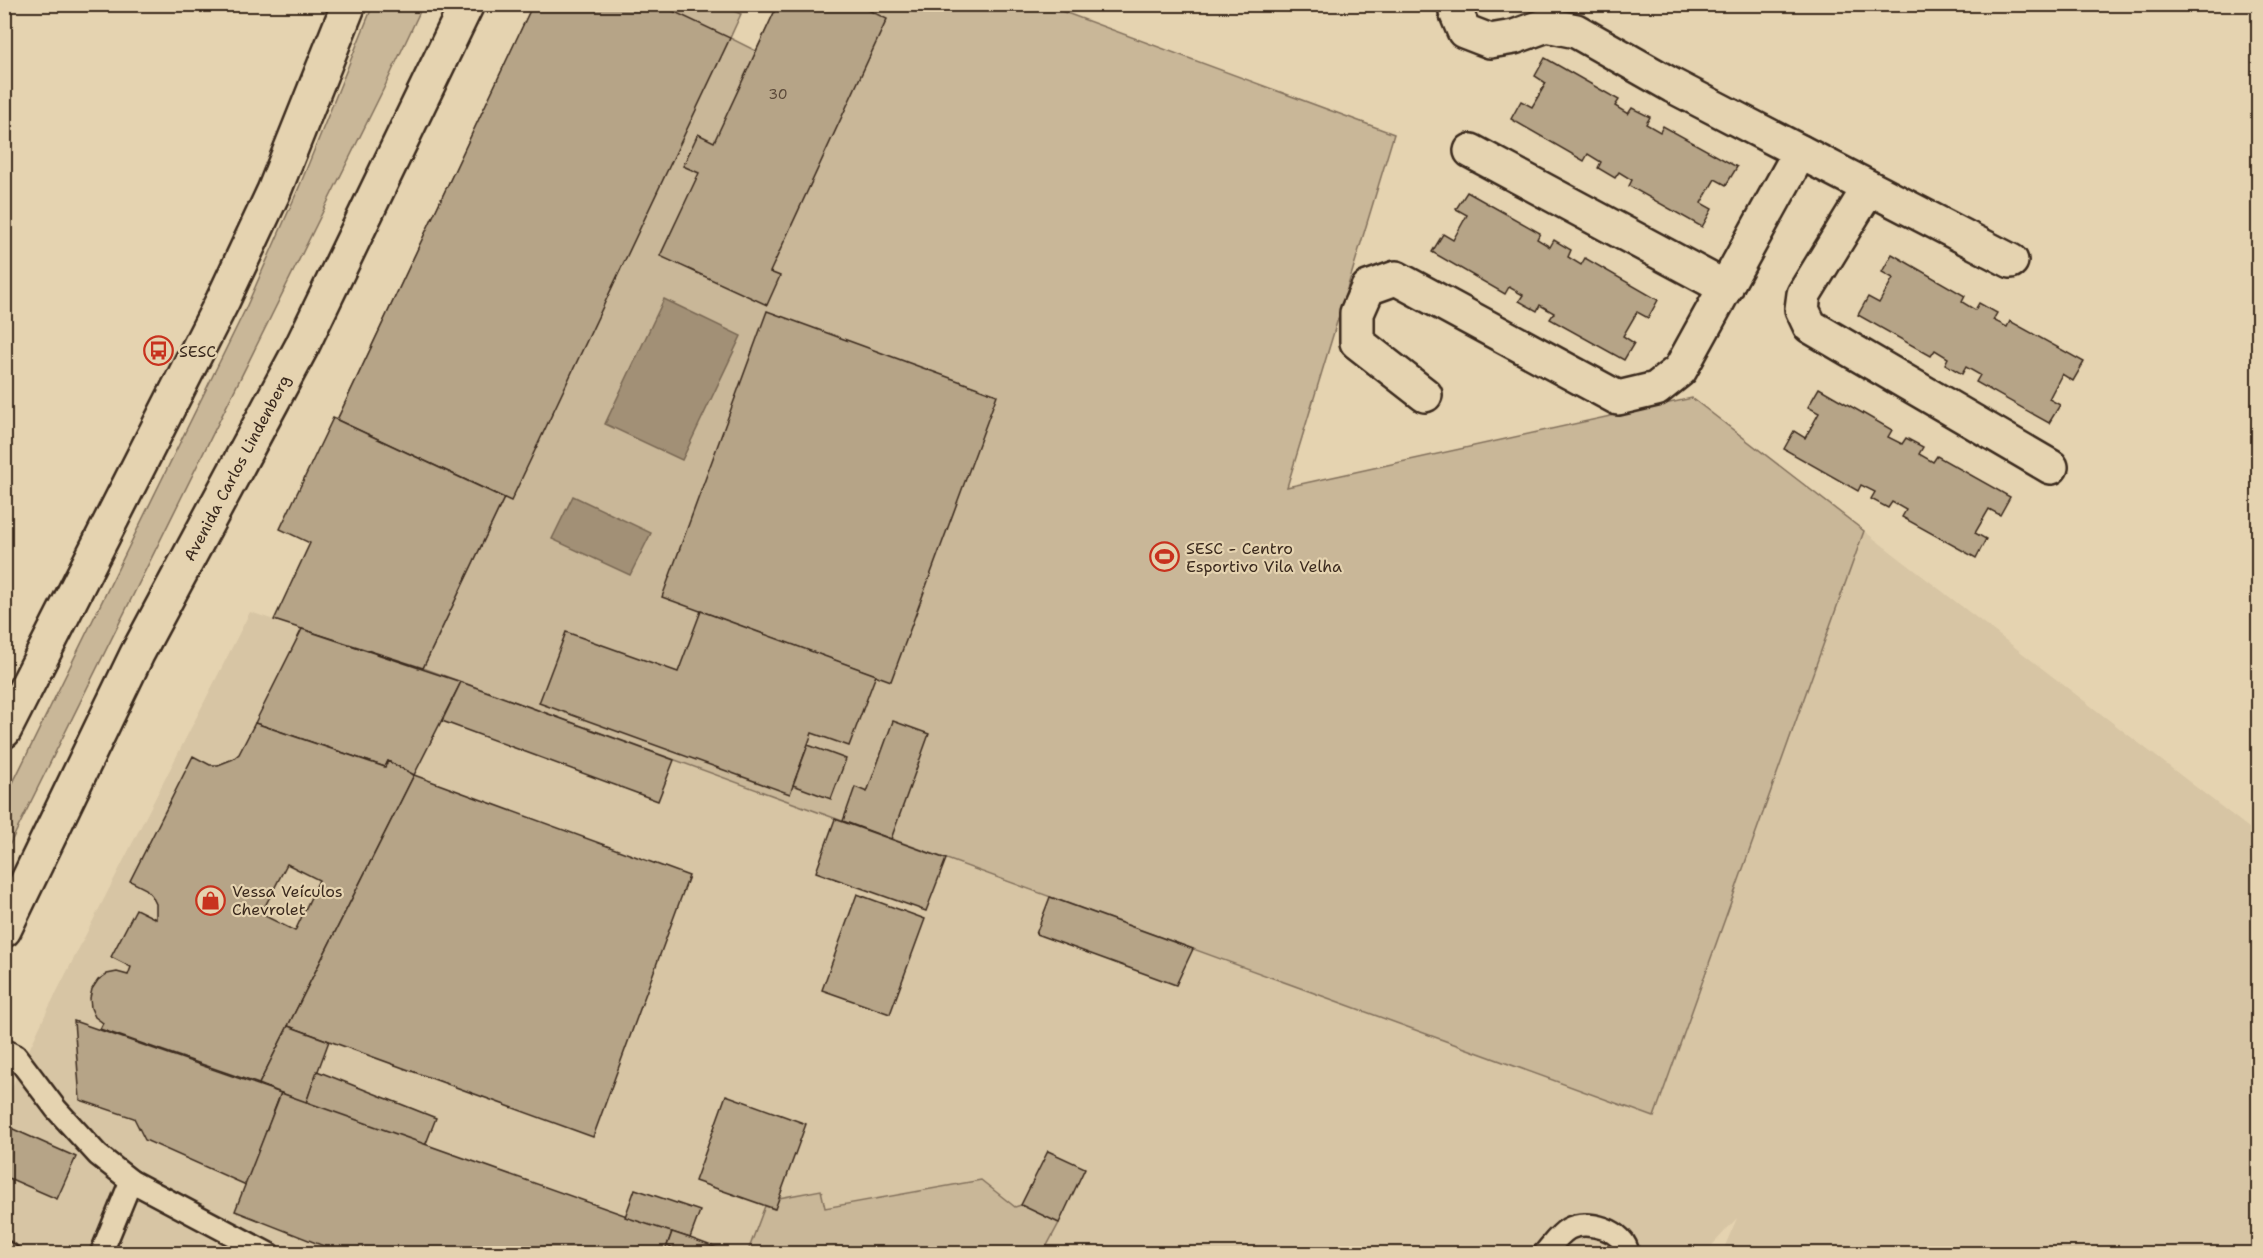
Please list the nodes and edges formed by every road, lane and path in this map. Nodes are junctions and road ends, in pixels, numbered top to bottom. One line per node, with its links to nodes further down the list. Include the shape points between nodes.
1 (467, 4): 12 (street, Avenida Carlos Lindenberg, via 302,346 137,654)
2 (1458, 4): 5 (street, via 1456,12 1464,31 1490,41 1514,37 1547,24 1576,31)
3 (347, 6): 11 (street, via 274,191 223,300)
4 (1471, 151): 8 (street)
5 (1800, 152): 6 (street); 8 (street)
6 (1869, 188): 7 (street); 10 (street, via 1804,294 1802,309 1810,326)
7 (2011, 261)
8 (1726, 288): 9 (street, via 1680,370 1656,389 1618,398 1396,278 1368,288 1357,313 1356,342)
9 (1425, 395)
10 (2051, 467)
11 (4, 731)
12 (4, 930)
13 (4, 1050): 14 (lane, via 16,1056 56,1109 98,1155)
14 (131, 1181): 15 (lane); 16 (lane)
15 (101, 1254)
16 (269, 1254)
17 (1544, 1254): 18 (lane, via 1568,1229 1586,1225 1614,1232)
18 (1628, 1254)

